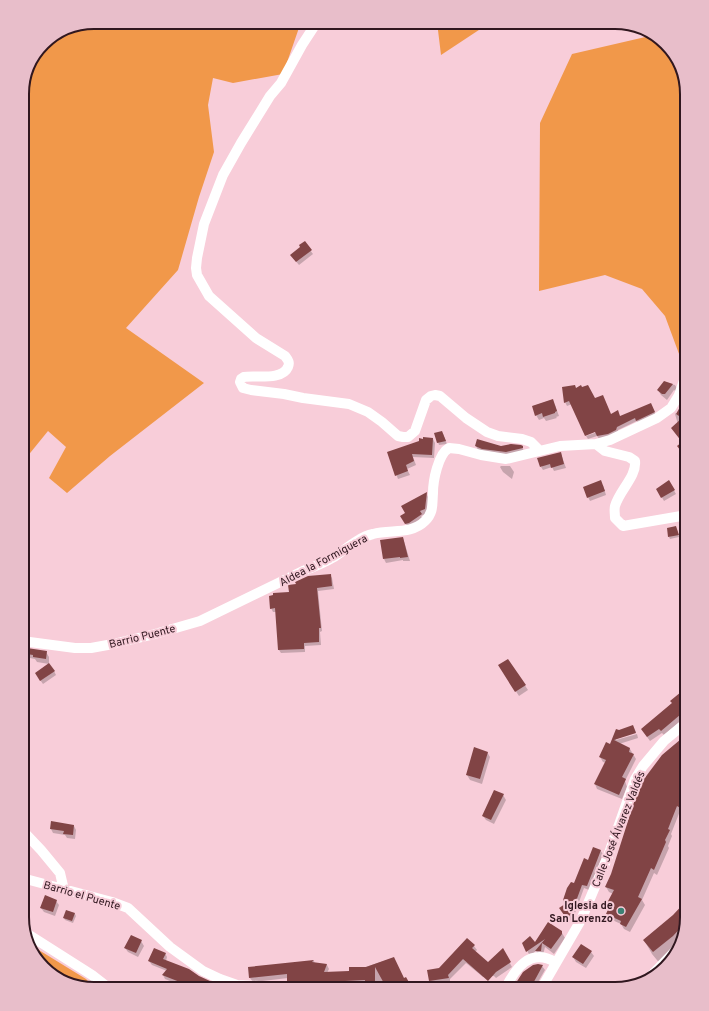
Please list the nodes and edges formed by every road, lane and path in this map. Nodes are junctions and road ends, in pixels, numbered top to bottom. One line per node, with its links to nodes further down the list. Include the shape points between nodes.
1 (313, 29): 4 (street, via 281,83 240,143 226,170 204,224 197,258 197,275 210,296 256,338 288,360 289,365 282,374 244,377 241,379 241,385 251,390 349,404 368,412 398,436 403,437 408,437 415,430 426,400 431,396 440,396 487,432 531,442)
2 (680, 393): 3 (street, Aldea la Formiguera, via 672,408 657,418)
3 (596, 444): 4 (street, Aldea la Formiguera); 5 (street, via 605,451 635,461 634,472 614,508 615,518 623,526)
4 (539, 450): 6 (street, Aldea la Formiguera, via 506,459 449,448 441,455 439,461 434,485 434,503 425,521 405,531 372,534 322,563)
5 (680, 516)
6 (255, 595): 7 (street, Barrio Puente, via 200,621 113,644 75,648)
7 (29, 642)
8 (680, 728): 13 (street, Calle José Álvarez Valdés, via 664,741 635,779 608,856 581,920)
9 (29, 837): 11 (street, via 60,873)
10 (29, 880): 11 (street, Barrio el Puente)
11 (64, 890): 15 (street, Barrio el Puente, via 128,908 170,947 203,971)
12 (32, 937): 14 (street)
13 (555, 962): 16 (street, via 550,958 532,958 516,969); 17 (street, Calle José Álvarez Valdés)
14 (102, 982)
15 (230, 982)
16 (509, 982)
17 (545, 982)

